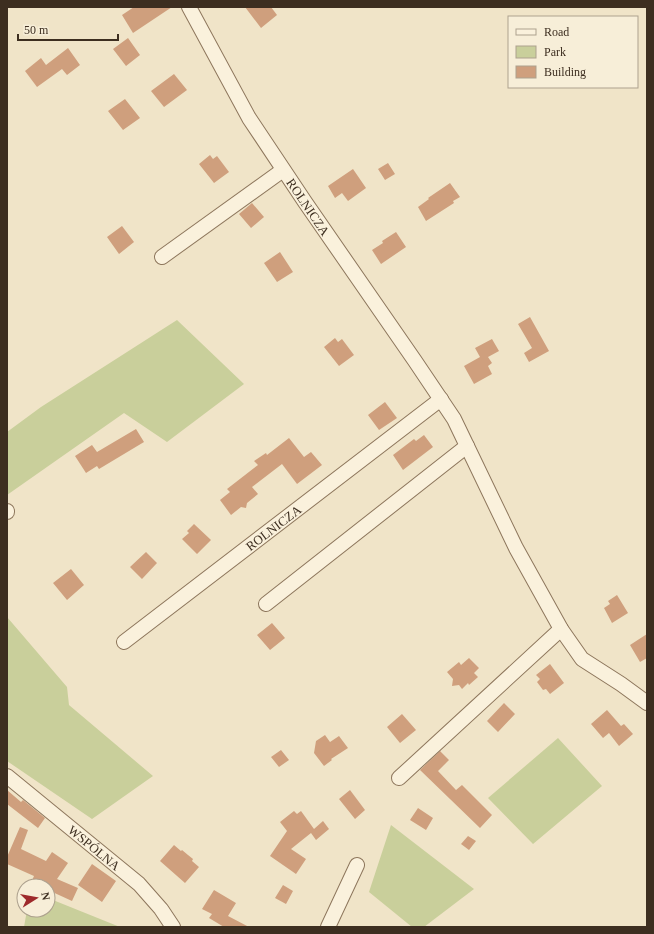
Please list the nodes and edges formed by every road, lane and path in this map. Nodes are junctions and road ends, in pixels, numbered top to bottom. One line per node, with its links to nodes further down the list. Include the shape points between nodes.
1 (189, 7): 2 (street, ROLNICZA, via 249,118)
2 (283, 170): 3 (street); 4 (street, ROLNICZA)
3 (162, 258)
4 (441, 399): 5 (street, ROLNICZA); 8 (street, ROLNICZA)
5 (467, 446): 6 (street); 7 (street, ROLNICZA, via 516,548)
6 (266, 604)
7 (561, 629): 9 (street, ROLNICZA, via 582,659); 11 (street)
8 (124, 642)
9 (647, 703)
10 (7, 776): 13 (street, WSPÓLNA, via 139,884)
11 (399, 778)
12 (357, 865): 14 (street)
13 (173, 927)
14 (328, 927)

